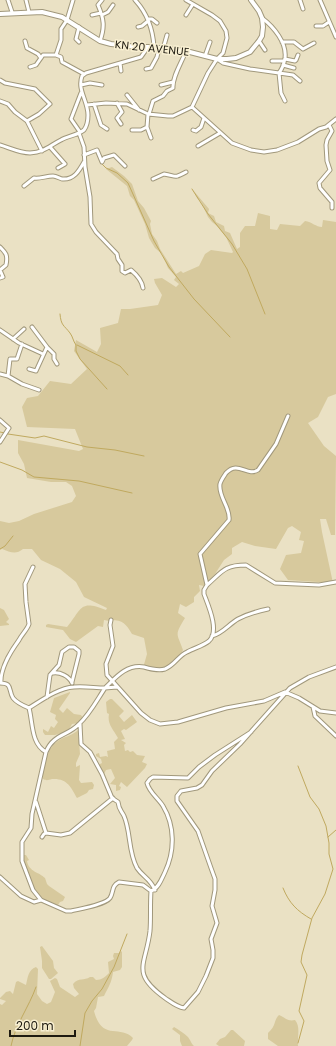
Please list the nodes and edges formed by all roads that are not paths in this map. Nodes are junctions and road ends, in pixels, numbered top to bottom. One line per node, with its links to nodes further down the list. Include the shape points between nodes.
1 (8, 0): 13 (street)
2 (26, 0): 14 (street)
3 (73, 0): 20 (street)
4 (102, 0): 16 (street, via 98,6)
5 (135, 0): 21 (street)
6 (186, 0): 10 (street)
7 (251, 0): 19 (main road)
8 (300, 0): 12 (street)
9 (320, 0): 22 (street)
10 (193, 4): 18 (street); 45 (street, via 212,15 226,31 227,44)
11 (113, 5): 16 (street, via 108,12)
12 (303, 9)
13 (12, 12): 14 (main road, KN 20 AVENUE); 15 (main road, KN 20 AVENUE)
14 (29, 12): 20 (main road, KN 20 AVENUE, via 42,12)
15 (0, 14)
16 (102, 14): 17 (street); 30 (street, via 104,27)
17 (92, 15)
18 (186, 15)
19 (262, 18): 31 (main road, via 262,36); 34 (street, via 275,30)
20 (67, 20): 25 (main road, KN 20 AVENUE); 41 (street, via 61,29 61,40)
21 (148, 20): 23 (street, via 152,19); 26 (street); 37 (street)
22 (329, 22): 24 (street, via 323,26); 28 (street)
23 (157, 23)
24 (316, 26)
25 (79, 27): 30 (main road, KN 20 AVENUE); 32 (street, via 76,39)
26 (138, 27)
27 (167, 35): 38 (street)
28 (336, 37)
29 (25, 41): 44 (street, via 28,48)
30 (100, 41): 36 (main road, KN 20 AVENUE, via 124,46)
31 (259, 41): 39 (street); 45 (main road, KN 20 AVENUE, via 250,52 242,56)
32 (79, 42)
33 (210, 42): 42 (street)
34 (282, 42): 35 (street, via 294,42 302,50); 46 (street)
35 (314, 43)
36 (148, 46): 37 (main road, KN 20 AVENUE); 48 (street, via 141,57)
37 (154, 47): 38 (main road, KN 20 AVENUE)
38 (161, 48): 40 (main road, KN 20 AVENUE); 52 (street, via 151,68)
39 (265, 50)
40 (186, 51): 42 (main road, KN 20 AVENUE); 58 (street)
41 (56, 55): 44 (street); 55 (street, via 61,57 62,62)
42 (205, 56): 45 (main road, KN 20 AVENUE)
43 (298, 56): 46 (street, via 296,60)
44 (41, 58): 50 (street, via 36,65)
45 (217, 59): 54 (street, via 223,63); 69 (street)
46 (285, 60): 47 (street); 49 (street)
47 (272, 61)
48 (120, 63): 53 (street); 55 (street)
49 (283, 65): 51 (street); 54 (street)
50 (30, 67)
51 (294, 68)
52 (146, 69)
53 (121, 71)
54 (280, 73): 57 (street, via 293,76); 65 (street, via 281,93)
55 (84, 74): 59 (street)
56 (0, 80): 74 (street, via 36,89 50,104 40,114)
57 (300, 81)
58 (173, 82): 61 (street); 71 (street, via 173,88 153,100)
59 (81, 84): 60 (street); 62 (street)
60 (102, 85)
61 (161, 85)
62 (81, 93): 68 (street); 81 (street, via 71,119)
63 (127, 95): 70 (street)
64 (0, 101): 74 (street, via 8,104)
65 (285, 101)
66 (117, 103): 67 (street); 70 (street, via 127,104); 75 (street, via 122,112 117,118)
67 (94, 104): 68 (street); 78 (street, via 101,125)
68 (87, 105): 81 (street, via 88,121 86,127)
69 (192, 107): 71 (street, via 173,116); 72 (street)
70 (140, 111): 71 (street)
71 (148, 114): 77 (street)
72 (204, 118): 80 (street, via 201,127); 82 (street)
73 (336, 119): 76 (street)
74 (27, 121): 87 (street)
75 (121, 124)
76 (329, 125): 82 (street, via 284,148 264,152 232,143); 95 (street, via 332,131 327,140 326,152 330,170 319,183 332,202)
77 (147, 127): 79 (street); 83 (street)
78 (107, 129)
79 (132, 130)
80 (193, 130)
81 (79, 132): 86 (street); 88 (street)
82 (220, 133): 85 (street)
83 (151, 138)
84 (0, 145): 87 (street, via 29,153)
85 (198, 146)
86 (50, 147): 87 (street); 91 (street, via 65,164)
87 (42, 151)
88 (84, 155): 89 (street); 90 (street, via 97,150 102,162 104,158 114,155)
89 (84, 162): 94 (street, via 74,176 63,179 54,176 34,178); 99 (street, via 90,197 91,224 117,254 122,272 134,272)
90 (125, 166)
91 (58, 168)
92 (186, 172): 93 (street, via 173,177 164,174)
93 (153, 179)
94 (24, 186)
95 (332, 208)
96 (0, 247): 97 (street, via 7,256 6,264)
97 (0, 270): 98 (street)
98 (0, 278)
99 (143, 288)
100 (32, 327): 105 (street)
101 (24, 329): 103 (street)
102 (0, 330): 103 (street)
103 (14, 339): 104 (street)
104 (22, 344): 106 (street); 110 (street, via 17,359 10,359)
105 (47, 348): 106 (street); 107 (street, via 54,354)
106 (43, 354): 108 (street, via 36,371)
107 (56, 364)
108 (29, 369)
109 (0, 374): 110 (street)
110 (8, 376): 111 (street)
111 (39, 390)
112 (288, 416): 117 (street, via 276,444 258,470 251,472 233,468 223,478 220,490 230,517 200,554)
113 (0, 420): 114 (street, via 9,428)
114 (0, 442)
115 (33, 567): 125 (street, via 25,584 29,624 7,660)
116 (336, 582): 117 (street, via 319,585 275,583 243,565 222,570)
117 (207, 586): 120 (street, via 203,592 213,622)
118 (268, 610): 120 (street, via 254,612)
119 (111, 620): 123 (street, via 114,646 106,666 107,675)
120 (212, 636): 123 (street, via 209,641 186,652 167,668 155,670 136,667 120,673)
121 (336, 667): 129 (street, via 309,677)
122 (53, 673): 124 (street, via 61,674); 124 (street, via 59,665 62,652 74,647 79,654); 130 (street, via 49,678)
123 (112, 681): 127 (street); 128 (street)
124 (72, 682): 126 (street)
125 (1, 683): 132 (street, via 10,686 14,699)
126 (72, 687): 128 (street); 130 (street)
127 (117, 687): 128 (street); 129 (street, via 141,713 160,724 264,701)
128 (105, 688): 134 (street)
129 (285, 692): 131 (street); 135 (street)
130 (47, 697): 132 (street)
131 (313, 707): 133 (street, via 320,711); 136 (street, via 315,716)
132 (29, 708): 137 (street, via 34,735)
133 (336, 713)
134 (80, 724): 137 (street, via 54,739); 138 (street, via 81,744 90,752)
135 (251, 732): 143 (street, via 215,755 188,778 153,777 148,781 149,788 168,816 172,834 171,856 160,882); 143 (street, via 200,786 181,791 176,798 198,831 211,868 215,890 212,906 217,923 212,939 213,958 198,992 184,1008 152,989 143,970 150,932)
136 (336, 736)
137 (46, 752): 139 (street)
138 (113, 798): 140 (street, via 70,833); 143 (street, via 118,802 124,816 137,868 152,882)
139 (36, 800): 140 (street); 144 (street, via 31,828 22,842 21,855 30,885)
140 (46, 833): 141 (street)
141 (42, 837)
142 (0, 877): 144 (street, via 21,896 34,902)
143 (153, 890): 144 (street, via 141,884 119,882 114,886 108,901 71,911)
144 (41, 900)

